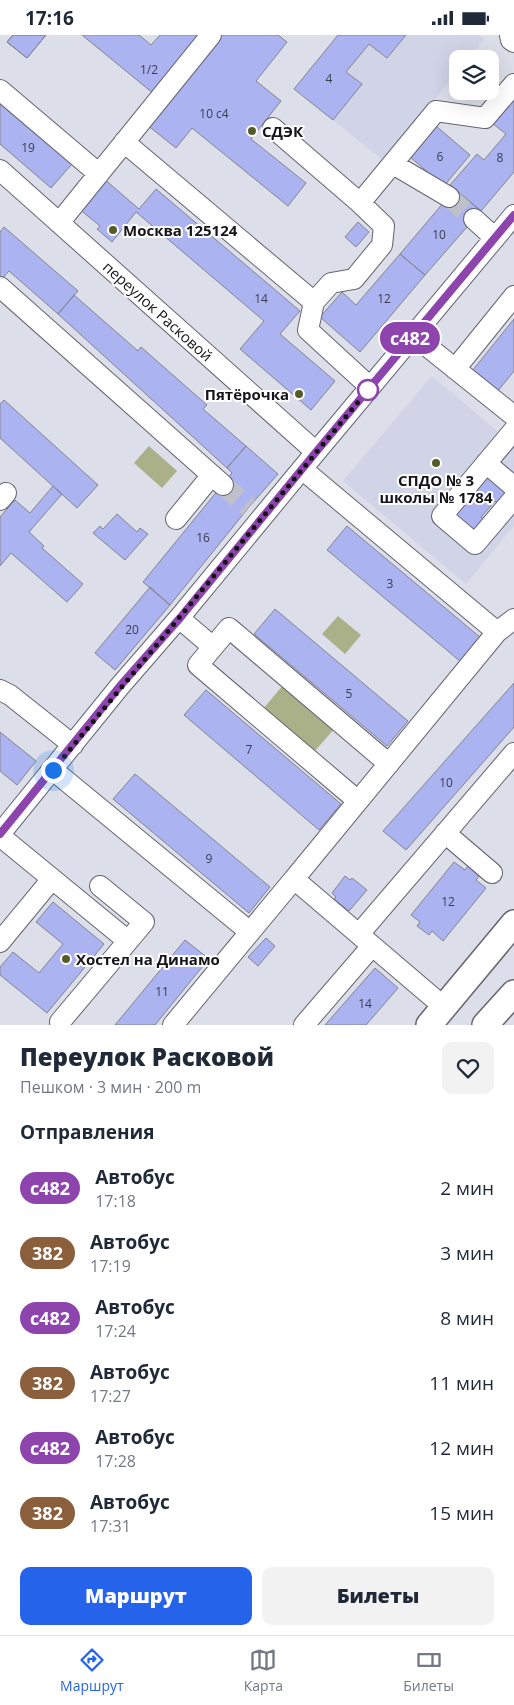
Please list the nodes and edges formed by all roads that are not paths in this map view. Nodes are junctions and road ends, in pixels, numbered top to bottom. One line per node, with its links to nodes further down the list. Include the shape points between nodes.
1 (211, 35): 7 (street)
2 (510, 35): 3 (street)
3 (514, 43)
4 (514, 84): 8 (street, via 485,118 436,111)
5 (0, 90): 10 (street)
6 (273, 128): 12 (street)
7 (124, 142): 10 (street); 19 (street)
8 (393, 164): 11 (street); 12 (street)
9 (1, 173): 15 (street, переулок Расковой)
10 (99, 174): 15 (street)
11 (449, 197)
12 (360, 203): 19 (street, via 384,226 382,245 354,279 331,283)
13 (514, 215): 16 (street)
14 (474, 219): 16 (street)
15 (59, 223): 25 (street, переулок Расковой)
16 (495, 238): 20 (street)
17 (1, 291): 30 (street, via 217,480)
18 (514, 296): 21 (street)
19 (314, 303): 22 (street, via 308,330)
20 (413, 335): 21 (street); 22 (street)
21 (455, 369): 23 (street)
22 (370, 387): 25 (street)
23 (511, 406)
24 (514, 430): 26 (street)
25 (316, 452): 27 (street)
26 (486, 463): 28 (street); 29 (street, via 442,516 475,544)
27 (302, 469): 31 (street, via 255,513); 33 (street)
28 (514, 487)
29 (514, 498)
30 (176, 519)
31 (180, 618): 34 (street); 36 (street)
32 (514, 619): 33 (street)
33 (497, 632): 38 (street)
34 (213, 647): 38 (street, via 229,628); 40 (street, via 198,665)
35 (0, 690): 36 (street)
36 (73, 745): 39 (street)
37 (514, 753): 42 (street)
38 (389, 764): 40 (street)
39 (53, 770): 41 (street); 49 (street)
40 (358, 801): 46 (street)
41 (7, 812): 43 (street)
42 (445, 833): 44 (street); 50 (street)
43 (0, 835): 45 (street)
44 (492, 873)
45 (52, 879): 51 (street); 52 (street)
46 (294, 879): 49 (street); 50 (street)
47 (100, 885): 51 (street, via 144,922)
48 (514, 923): 54 (main road)
49 (250, 932): 56 (street)
50 (366, 940): 54 (street); 57 (street)
51 (128, 941): 55 (street)
52 (0, 942)
53 (514, 993): 58 (main road)
54 (436, 1016)
55 (60, 1022)
56 (173, 1025)
57 (304, 1025)
58 (485, 1025)

